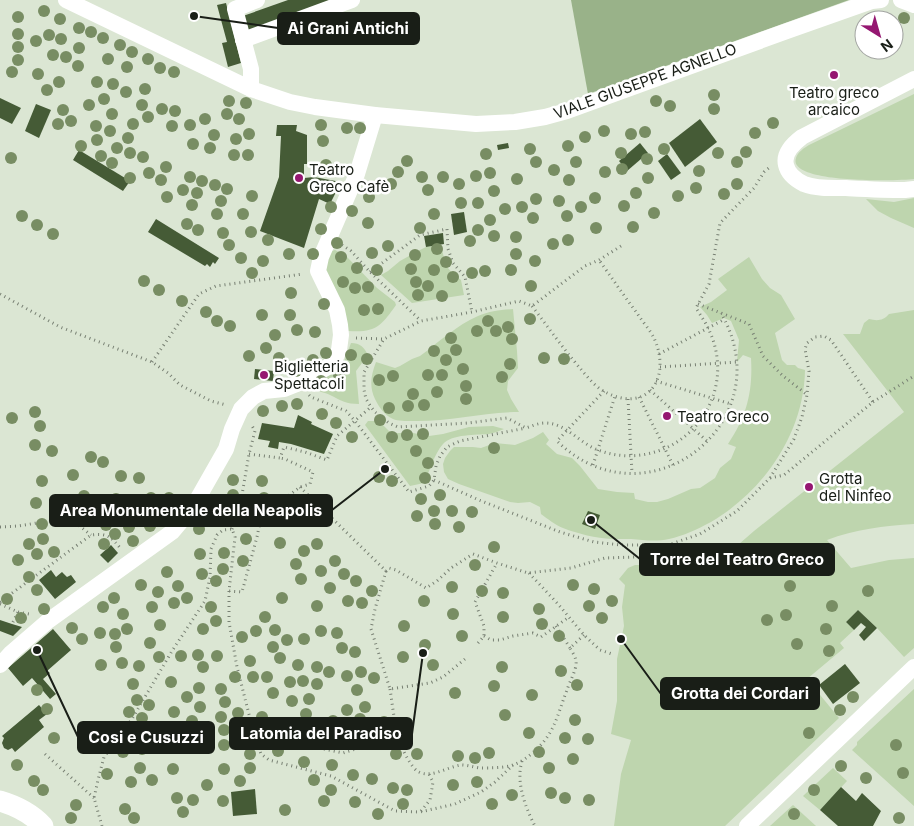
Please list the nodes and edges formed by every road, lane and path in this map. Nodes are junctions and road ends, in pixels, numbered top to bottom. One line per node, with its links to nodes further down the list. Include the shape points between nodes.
1 (66, 0): 9 (street, VIALE GIUSEPPE AGNELLO)
2 (257, 0): 7 (street, via 235,9)
3 (352, 0): 7 (street)
4 (881, 0): 10 (street, VIALE GIUSEPPE AGNELLO, via 545,117 476,124)
5 (901, 0): 6 (street)
6 (914, 5)
7 (243, 40): 9 (street, via 251,69)
8 (914, 79): 11 (street, via 802,137 793,143)
9 (251, 89): 10 (street, VIALE GIUSEPPE AGNELLO, via 315,108)
10 (374, 115): 13 (street, via 357,174)
11 (785, 163): 12 (street, via 788,172 804,184 824,188); 19 (path, via 770,166 720,223 709,284)
12 (914, 189)
13 (329, 237): 16 (street); 17 (path, via 352,251)
14 (621, 246): 15 (path)
15 (599, 260): 20 (path, via 585,266); 28 (path, via 654,338)
16 (318, 271): 18 (path, via 216,286 198,294 152,362 60,327); 26 (street, via 337,310)
17 (370, 272): 21 (path, via 420,235 447,229 448,250 452,263 465,277); 24 (path)
18 (0, 294)
19 (698, 304): 22 (path); 25 (path, via 696,308)
20 (532, 306): 21 (path, via 519,302); 36 (path, via 577,365)
21 (472, 312): 24 (path)
22 (721, 313): 23 (path); 37 (path, via 749,324 763,356)
23 (724, 319): 25 (path); 29 (path, via 733,340)
24 (421, 321): 27 (path)
25 (708, 328): 28 (path); 30 (path)
26 (341, 335): 27 (path); 34 (street, via 339,350 332,363)
27 (384, 339): 44 (path, via 364,372 364,390)
28 (659, 354): 31 (path)
29 (737, 362): 30 (path); 43 (path)
30 (718, 364): 31 (path); 40 (path)
31 (660, 367): 33 (path)
32 (914, 376): 42 (path)
33 (656, 381): 35 (path); 40 (path)
34 (299, 383): 45 (path, via 311,397 346,411); 64 (street, via 252,397 241,409 226,449 193,508 172,532)
35 (650, 390): 39 (path); 47 (path)
36 (604, 391): 38 (path); 48 (path)
37 (807, 395): 42 (path, via 809,371 805,349 807,343 824,336 831,340); 58 (path, via 794,440)
38 (615, 396): 41 (path); 51 (path)
39 (639, 397): 41 (path); 50 (path)
40 (713, 398): 43 (path); 47 (path)
41 (628, 399): 53 (path)
42 (873, 402): 58 (path, via 784,475)
43 (731, 404): 49 (path)
44 (371, 407): 45 (path); 46 (path, via 398,427 508,418)
45 (355, 421): 54 (path, via 337,436 327,460 284,447); 59 (path, via 409,492 430,486)
46 (526, 428): 48 (path, via 545,423); 59 (path, via 447,447 436,466)
47 (694, 429): 49 (path); 50 (path)
48 (568, 430): 51 (path); 55 (path, via 557,441)
49 (708, 441): 56 (path)
50 (665, 449): 53 (path); 56 (path)
51 (598, 450): 53 (path); 55 (path)
52 (249, 454): 54 (path)
53 (631, 456): 57 (path)
54 (280, 458): 60 (path, via 313,472 310,484)
55 (593, 465): 57 (path)
56 (673, 465): 57 (path)
57 (632, 473)
58 (770, 478): 59 (path, via 737,511 700,534 668,545 594,542 560,532)
59 (434, 480)
60 (300, 487): 66 (path); 68 (path, via 264,514 242,592)
61 (0, 527): 62 (path, via 60,521 77,524)
62 (91, 535): 64 (path, via 112,537); 69 (path)
63 (635, 557): 67 (path, via 604,558 571,568)
64 (131, 561): 81 (street, via 48,621)
65 (497, 563): 66 (path, via 472,554 426,588 396,570 389,568); 67 (path); 76 (path, via 475,602 484,626)
66 (386, 571): 83 (path, via 371,629)
67 (528, 573): 72 (path)
68 (229, 591): 85 (path, via 229,622 239,676); 90 (path, via 235,537 232,529 217,535 211,548 205,601 132,719 104,757)
69 (0, 603): 70 (path)
70 (18, 612): 71 (path); 73 (path)
71 (32, 617)
72 (569, 617): 74 (path); 75 (path)
73 (12, 624)
74 (556, 626): 76 (path, via 541,637 533,633 491,640); 78 (path)
75 (584, 635): 78 (path); 79 (path, via 600,650)
76 (484, 636): 77 (path)
77 (478, 643)
78 (570, 648): 87 (path, via 577,663 551,733)
79 (612, 654)
80 (465, 659): 83 (path, via 430,683)
81 (0, 665)
82 (914, 667): 96 (street)
83 (390, 689): 84 (path)
84 (399, 737): 85 (path, via 343,753); 89 (path, via 415,768)
85 (256, 738): 92 (path, via 261,754 269,760 331,776 395,811)
86 (45, 754): 90 (path)
87 (522, 760): 88 (path); 95 (path, via 522,790 527,812)
88 (513, 765): 89 (path, via 480,768 462,765); 92 (path, via 481,792 455,804)
89 (429, 774): 92 (path, via 432,782 430,800)
90 (94, 798): 94 (path)
91 (0, 801): 93 (main road, via 25,812)
92 (420, 812)
93 (43, 826)
94 (102, 826)
95 (535, 826)
96 (746, 826)

